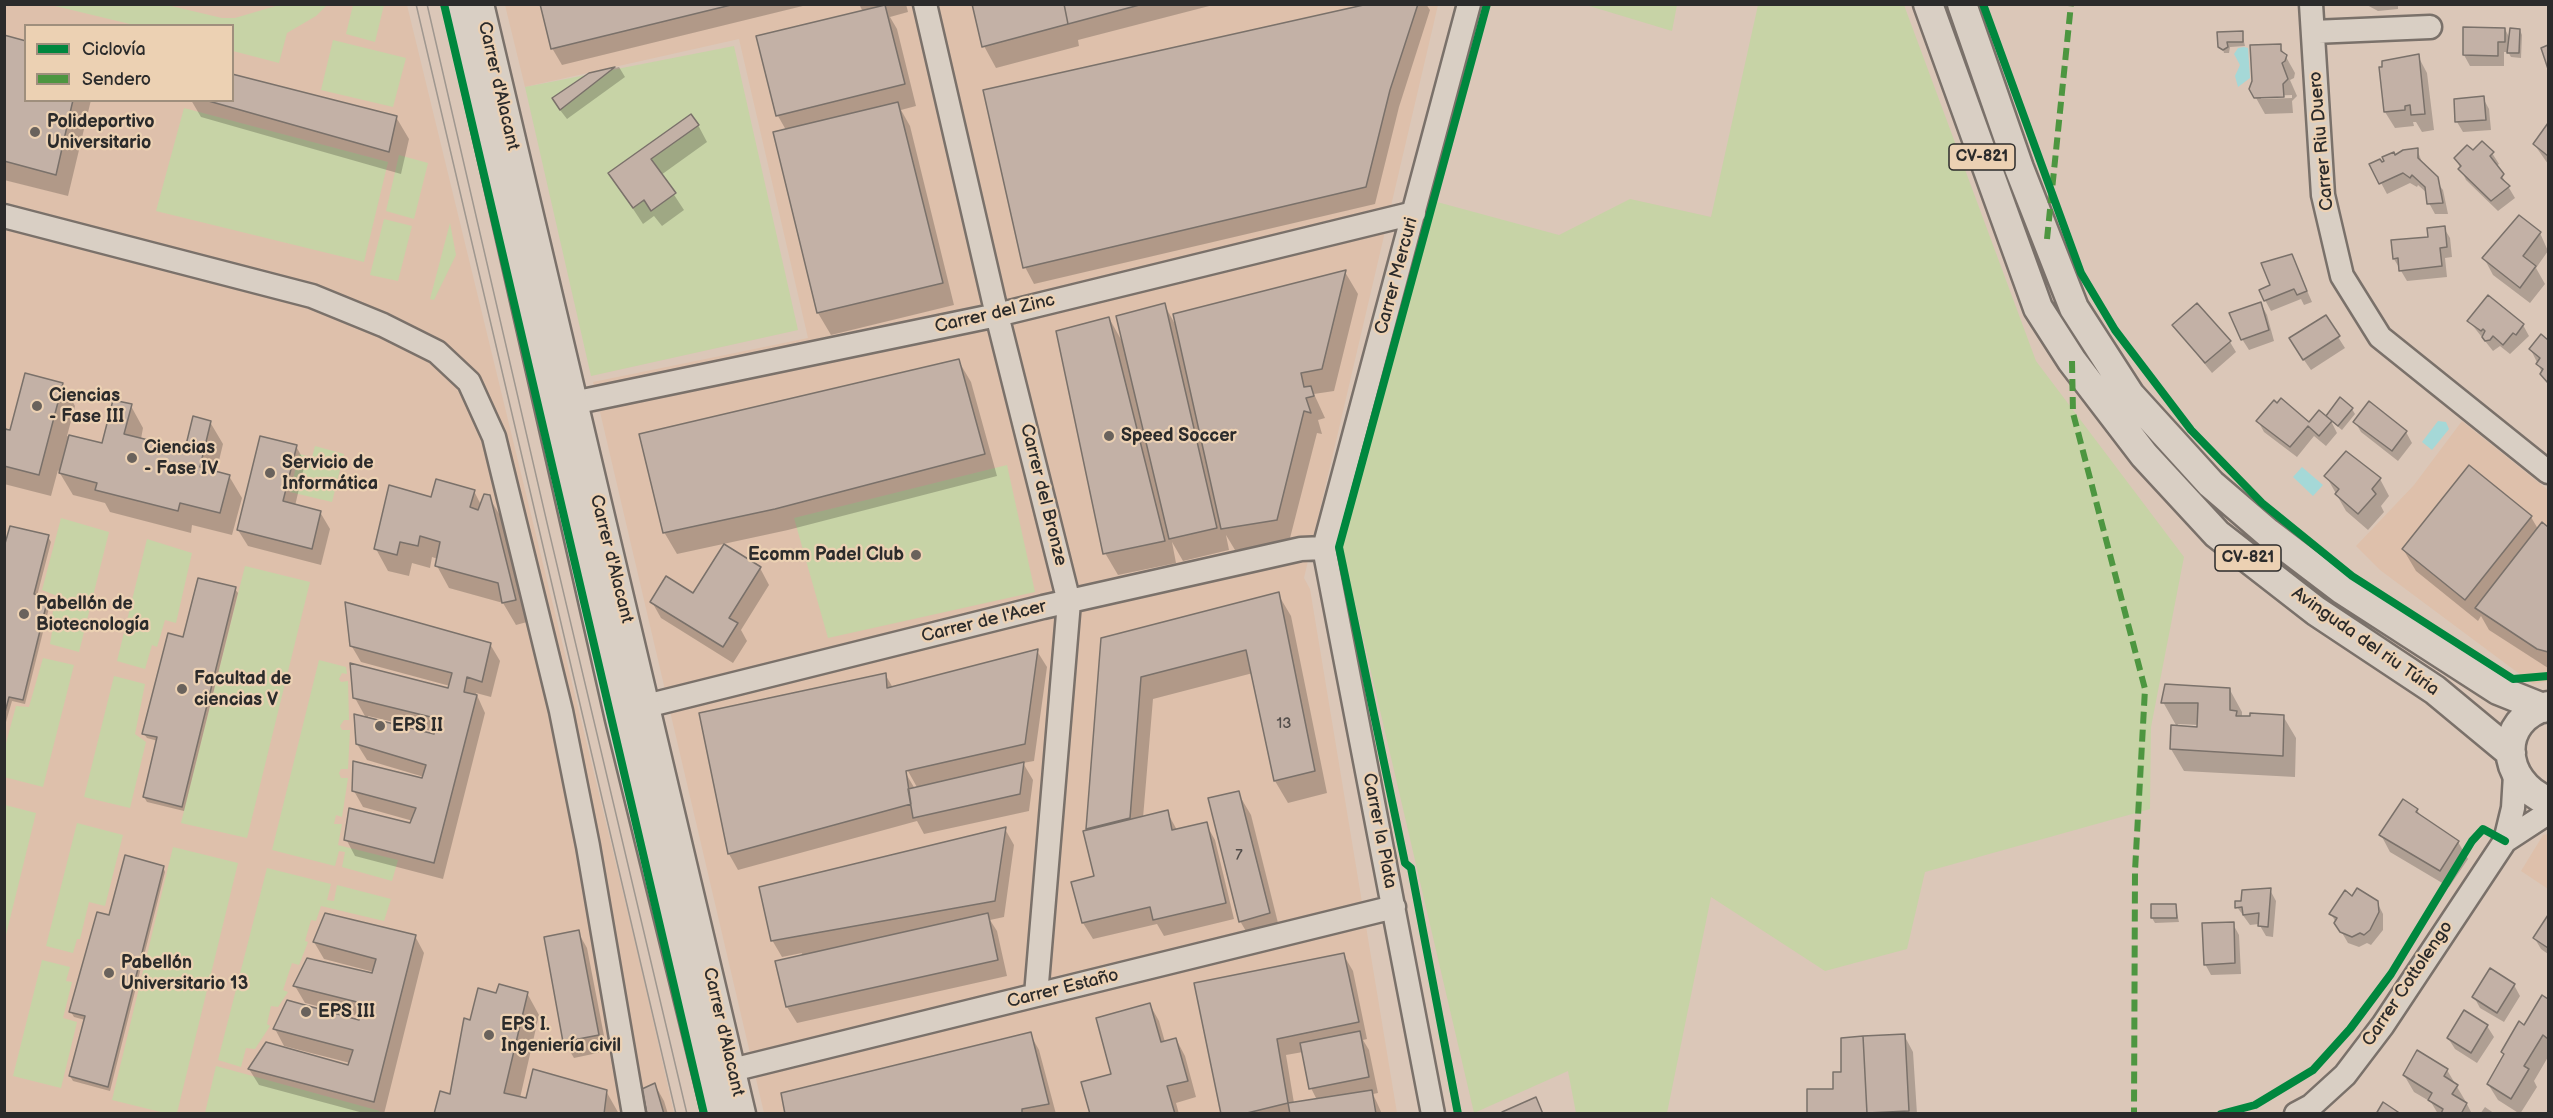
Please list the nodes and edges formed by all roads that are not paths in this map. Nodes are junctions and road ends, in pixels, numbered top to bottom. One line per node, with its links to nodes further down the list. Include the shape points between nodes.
1 (458, 4): 27 (main road, Carrer d'Alacant, via 620,719)
2 (479, 4): 13 (main road, Carrer d'Alacant)
3 (924, 4): 12 (street, Carrer del Bronze)
4 (1469, 4): 10 (street, Carrer Mercuri)
5 (1928, 4): 19 (main road, Avinguda del riu Túria / CV-821, via 2038,308 2072,361 2144,455 2217,534 2316,611 2435,690)
6 (1962, 4): 18 (main road, Avinguda del riu Túria / CV-821, via 2019,168 2074,308 2130,395 2211,484 2334,583 2498,690)
7 (2312, 4): 9 (street, Carrer Riu Duero)
8 (2430, 27): 9 (street)
9 (2313, 32): 14 (street, Carrer Riu Duero, via 2324,195 2342,276 2380,337)
10 (1414, 213): 12 (street, Carrer del Zinc); 15 (street, Carrer Mercuri)
11 (4, 216): 26 (street, via 312,296 437,352 469,382 494,437 561,711)
12 (997, 315): 13 (street, Carrer del Zinc); 16 (street, Carrer del Bronze)
13 (573, 403): 17 (main road, Carrer d'Alacant)
14 (2548, 472)
15 (1324, 548): 16 (street, Carrer de l'Acer, via 1301,549); 23 (street, Carrer la Plata)
16 (1069, 602): 17 (street, Carrer de l'Acer); 24 (street, Carrer del Bronze)
17 (646, 706): 25 (main road, Carrer d'Alacant)
18 (2546, 707): 19 (main road, CV-821, via 2519,725 2513,739)
19 (2513, 764): 20 (main road, CV-821, via 2524,787); 22 (street, Carrer Cottolengo, via 2513,808)
20 (2548, 801)
21 (2548, 813): 22 (street, Carrer Cottolengo)
22 (2505, 841): 30 (street, Carrer Cottolengo, via 2383,1025 2345,1075 2311,1106)
23 (1394, 907): 24 (street, Carrer Estaño); 29 (street, Carrer la Plata)
24 (1036, 995): 25 (street, Carrer Estaño)
25 (732, 1070): 28 (main road, Carrer d'Alacant)
26 (634, 1113)
27 (717, 1113)
28 (741, 1113)
29 (1433, 1113)
30 (2296, 1113)

